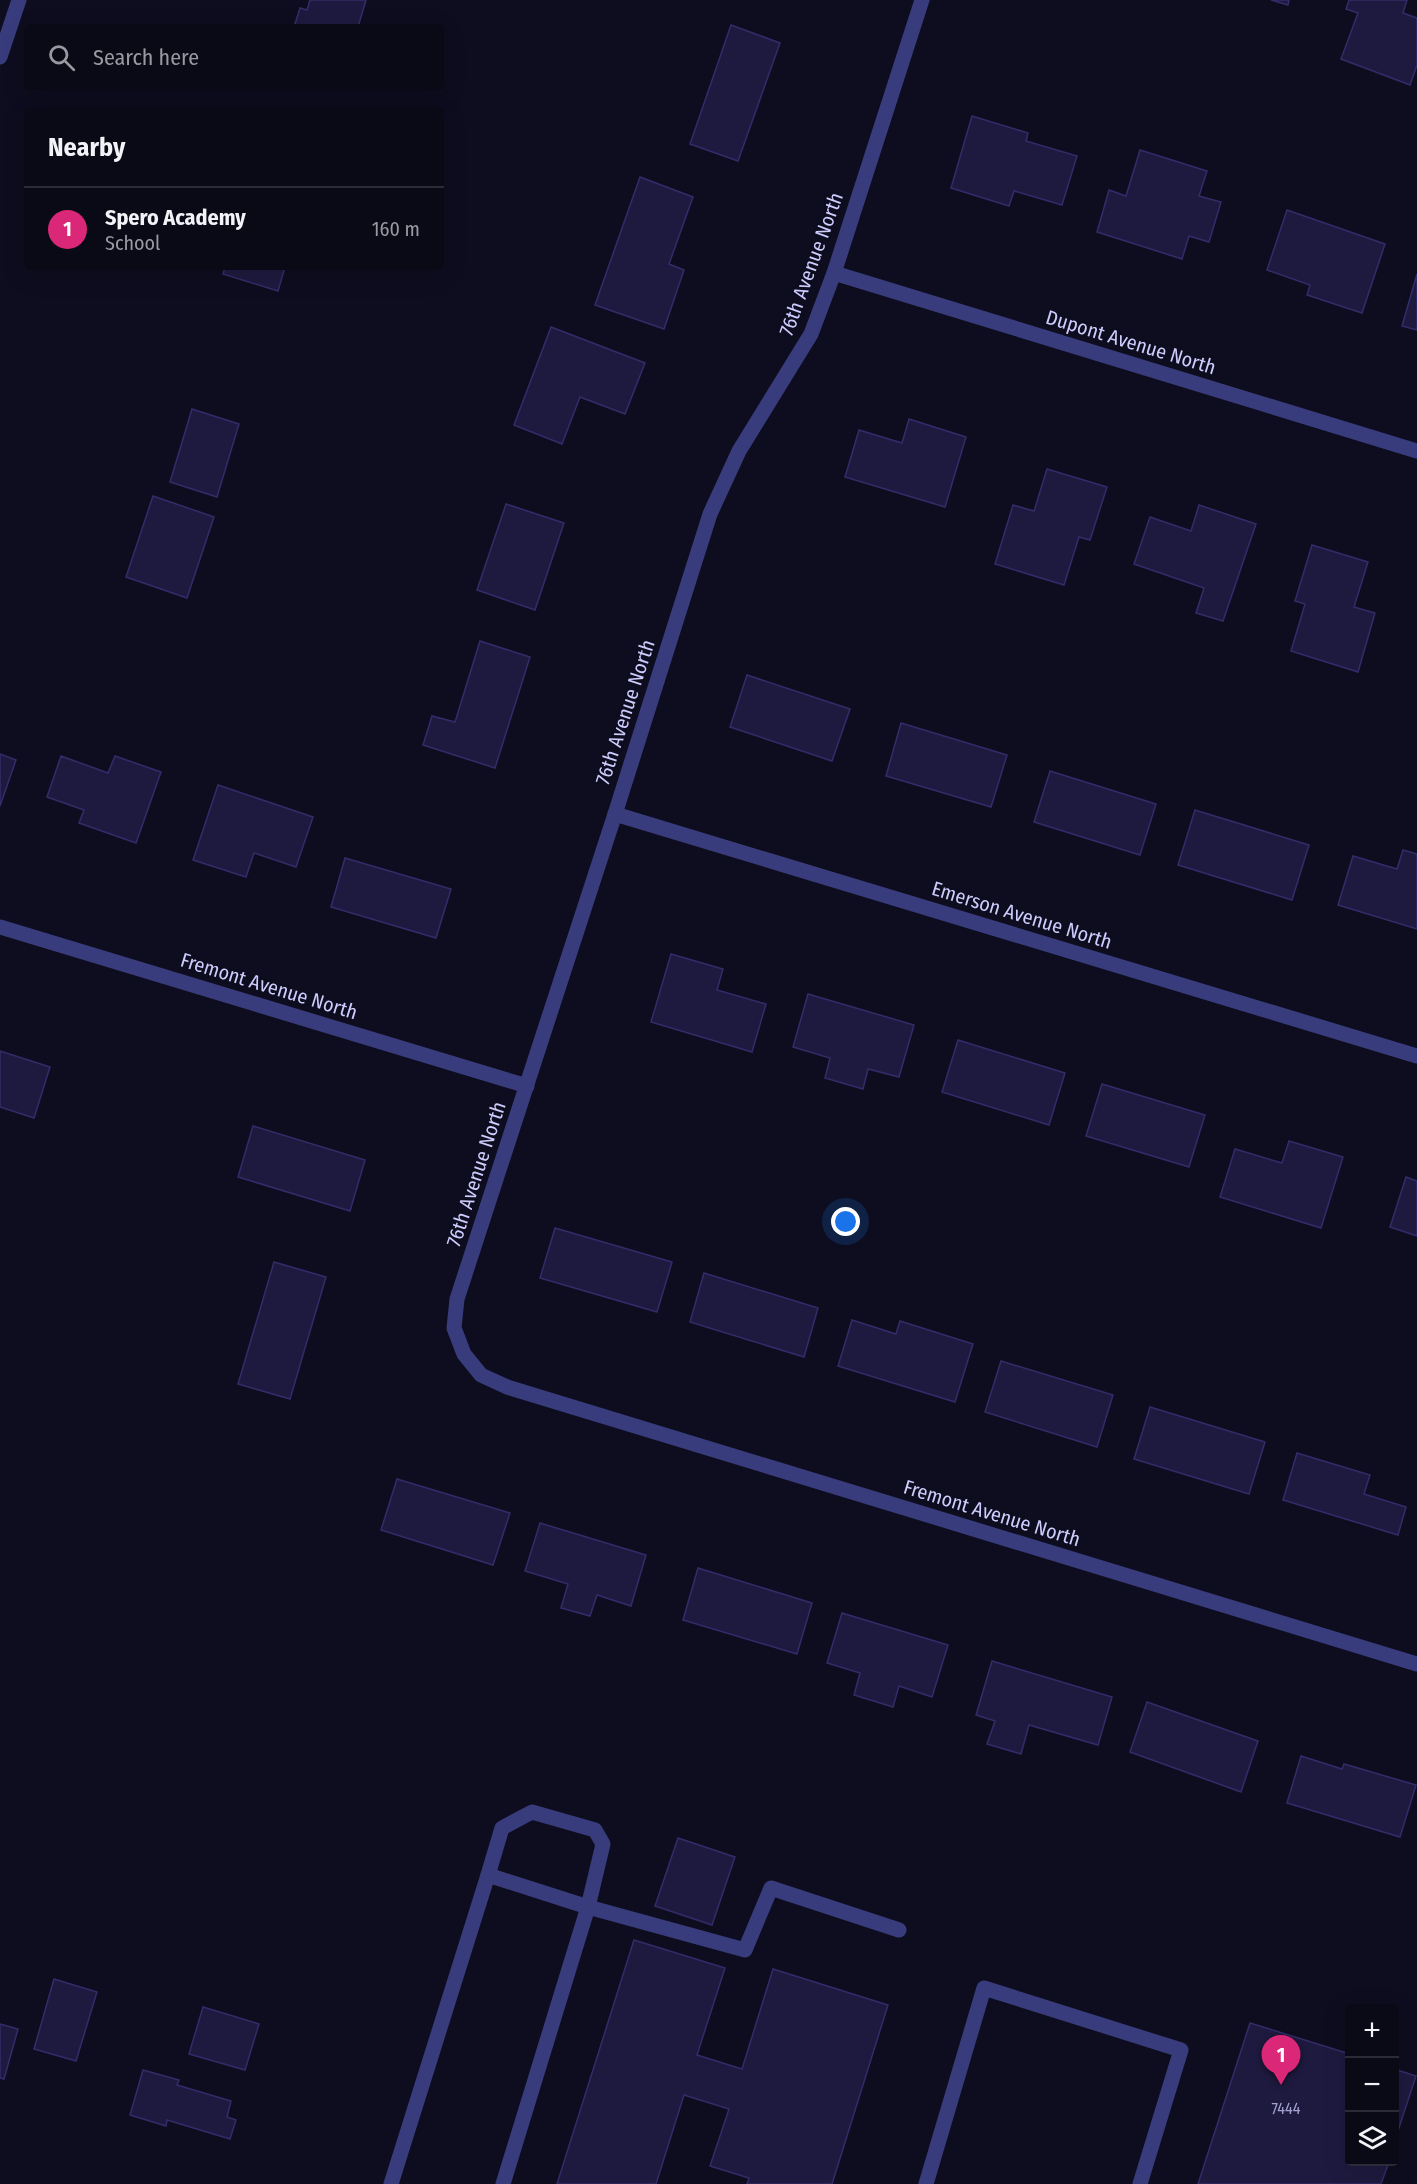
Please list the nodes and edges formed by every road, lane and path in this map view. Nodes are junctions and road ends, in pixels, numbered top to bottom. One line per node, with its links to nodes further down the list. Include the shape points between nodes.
1 (19, 0): 3 (street)
2 (922, 0): 4 (street, 76th Avenue North)
3 (0, 57)
4 (834, 273): 5 (street, Dupont Avenue North); 6 (street, 76th Avenue North, via 811,334 739,451 710,514)
5 (1417, 452)
6 (615, 814): 8 (street, Emerson Avenue North); 9 (street, 76th Avenue North)
7 (0, 927): 9 (street, Fremont Avenue North)
8 (1417, 1056)
9 (527, 1086): 10 (street, 76th Avenue North, via 458,1299 454,1328 464,1354 481,1375)
10 (554, 1401): 11 (street, Fremont Avenue North)
11 (1417, 1664)
12 (488, 1875): 13 (street); 13 (street, via 502,1828 532,1812 595,1830 603,1844); 15 (street)
13 (588, 1907): 14 (street, via 745,1950 771,1888); 16 (street)
14 (899, 1930)
15 (391, 2184)
16 (502, 2184)
17 (926, 2184): 18 (street, via 984,1988 1180,2050)
18 (1140, 2184)

